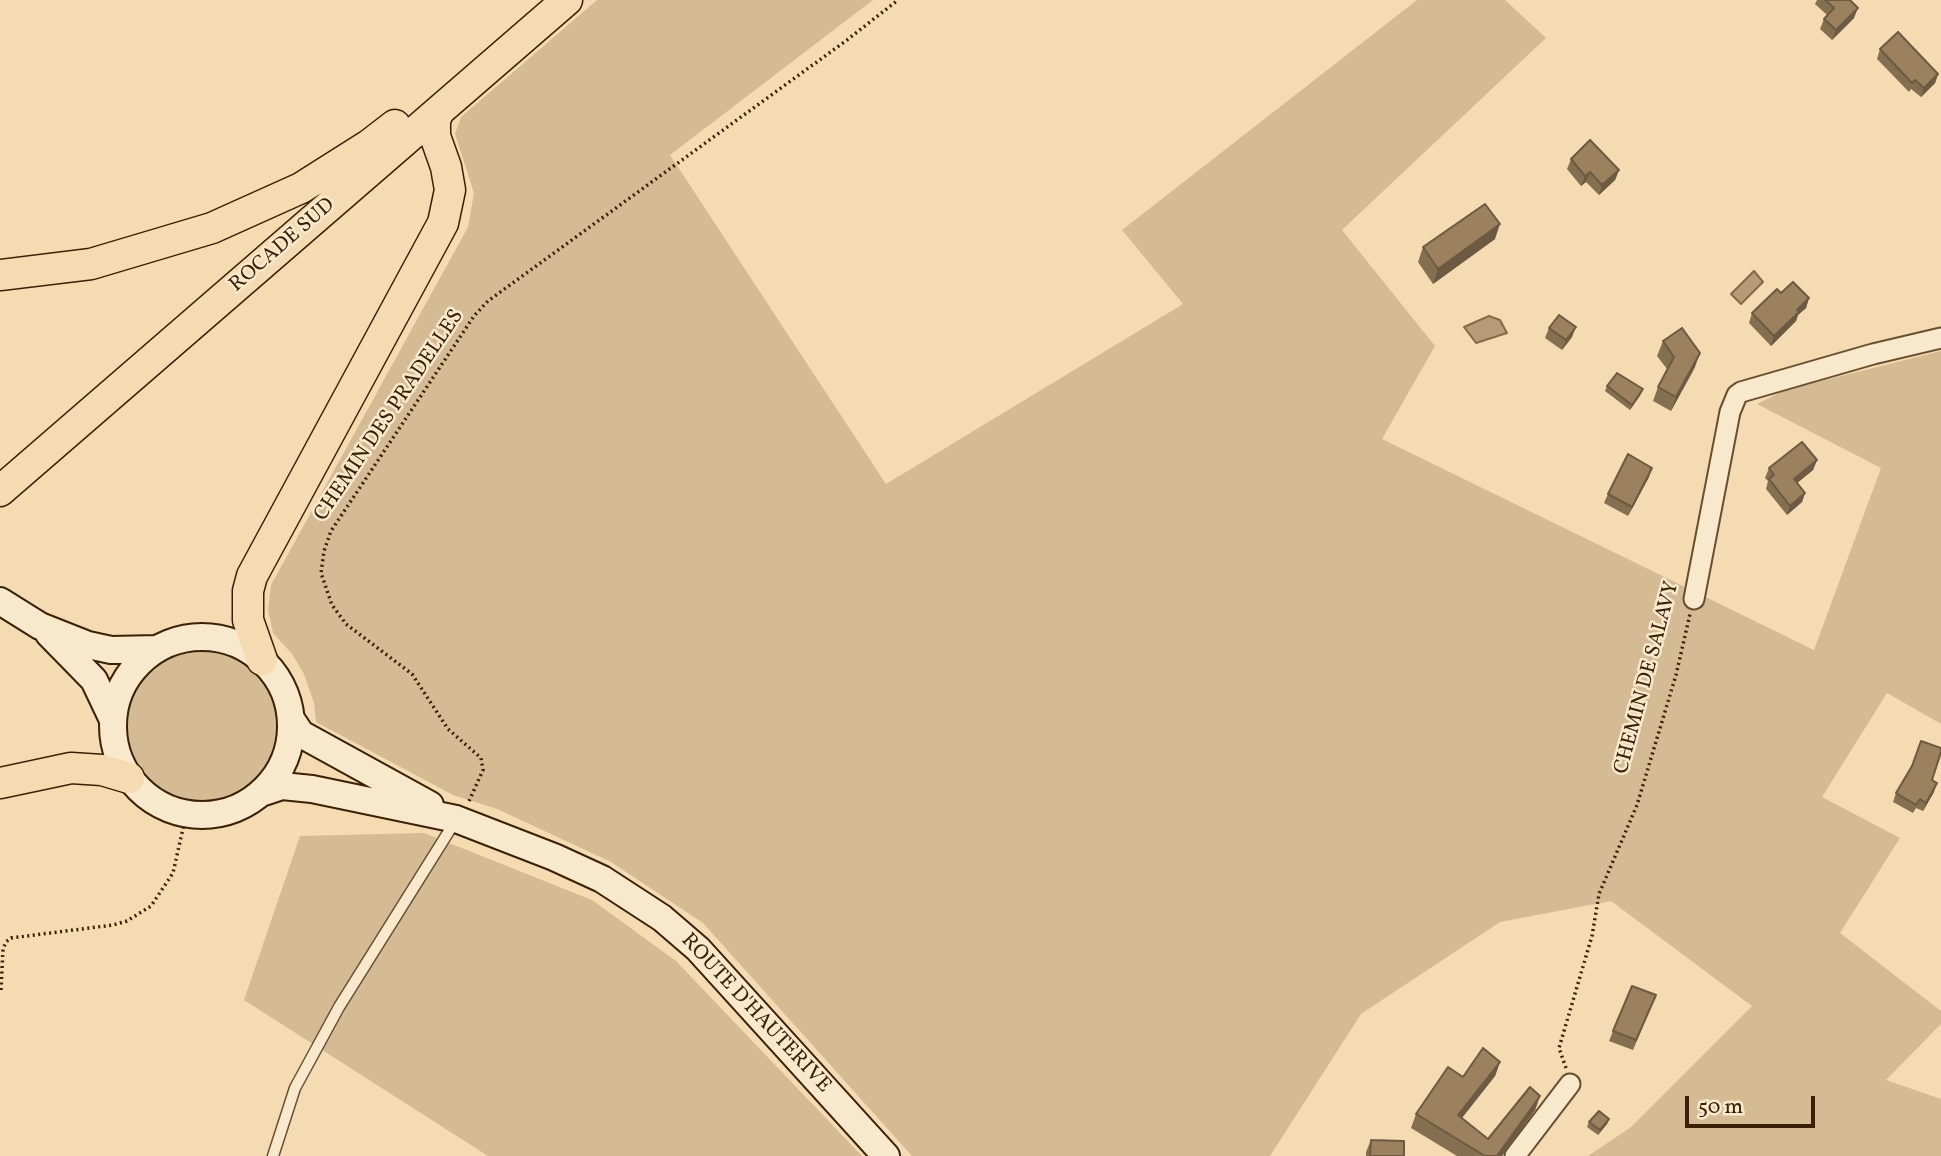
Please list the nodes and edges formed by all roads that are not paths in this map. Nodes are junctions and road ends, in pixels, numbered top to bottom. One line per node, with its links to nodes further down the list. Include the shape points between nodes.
1 (555, 0): 4 (main road, via 369,145 301,188 212,228 91,264)
2 (566, 0): 3 (main road, ROCADE SUD)
3 (439, 111): 6 (main road, ROCADE SUD); 11 (main road, via 435,136 450,190 443,223 253,576 248,620)
4 (0, 275)
5 (1941, 338): 7 (street, CHEMIN DE SALAVY, via 1737,395)
6 (0, 491)
7 (1694, 599)
8 (3, 602): 9 (street, ROUTE D'HAUTERIVE)
9 (40, 626): 10 (street, ROUTE D'HAUTERIVE, via 99,648); 12 (street, ROUTE D'HAUTERIVE, via 94,680)
10 (157, 649): 11 (street, ROUTE D'HAUTERIVE, via 178,640 222,639); 12 (street, ROUTE D'HAUTERIVE, via 135,667 120,692)
11 (262, 660): 13 (street, ROUTE D'HAUTERIVE, via 286,697)
12 (113, 719): 14 (street, ROUTE D'HAUTERIVE, via 119,760)
13 (291, 719): 16 (street, ROUTE D'HAUTERIVE, via 289,746 279,772); 17 (street, ROUTE D'HAUTERIVE, via 301,734)
14 (128, 778): 15 (main road, via 71,768); 16 (street, ROUTE D'HAUTERIVE, via 164,808 186,815 226,813)
15 (0, 783)
16 (261, 793): 17 (street, ROUTE D'HAUTERIVE, via 282,786 312,789)
17 (456, 820): 19 (lane, via 338,1007 295,1088); 20 (street, ROUTE D'HAUTERIVE, via 602,879 662,918 722,973)
18 (1570, 1084): 21 (street)
19 (273, 1156)
20 (886, 1156)
21 (1515, 1156)

